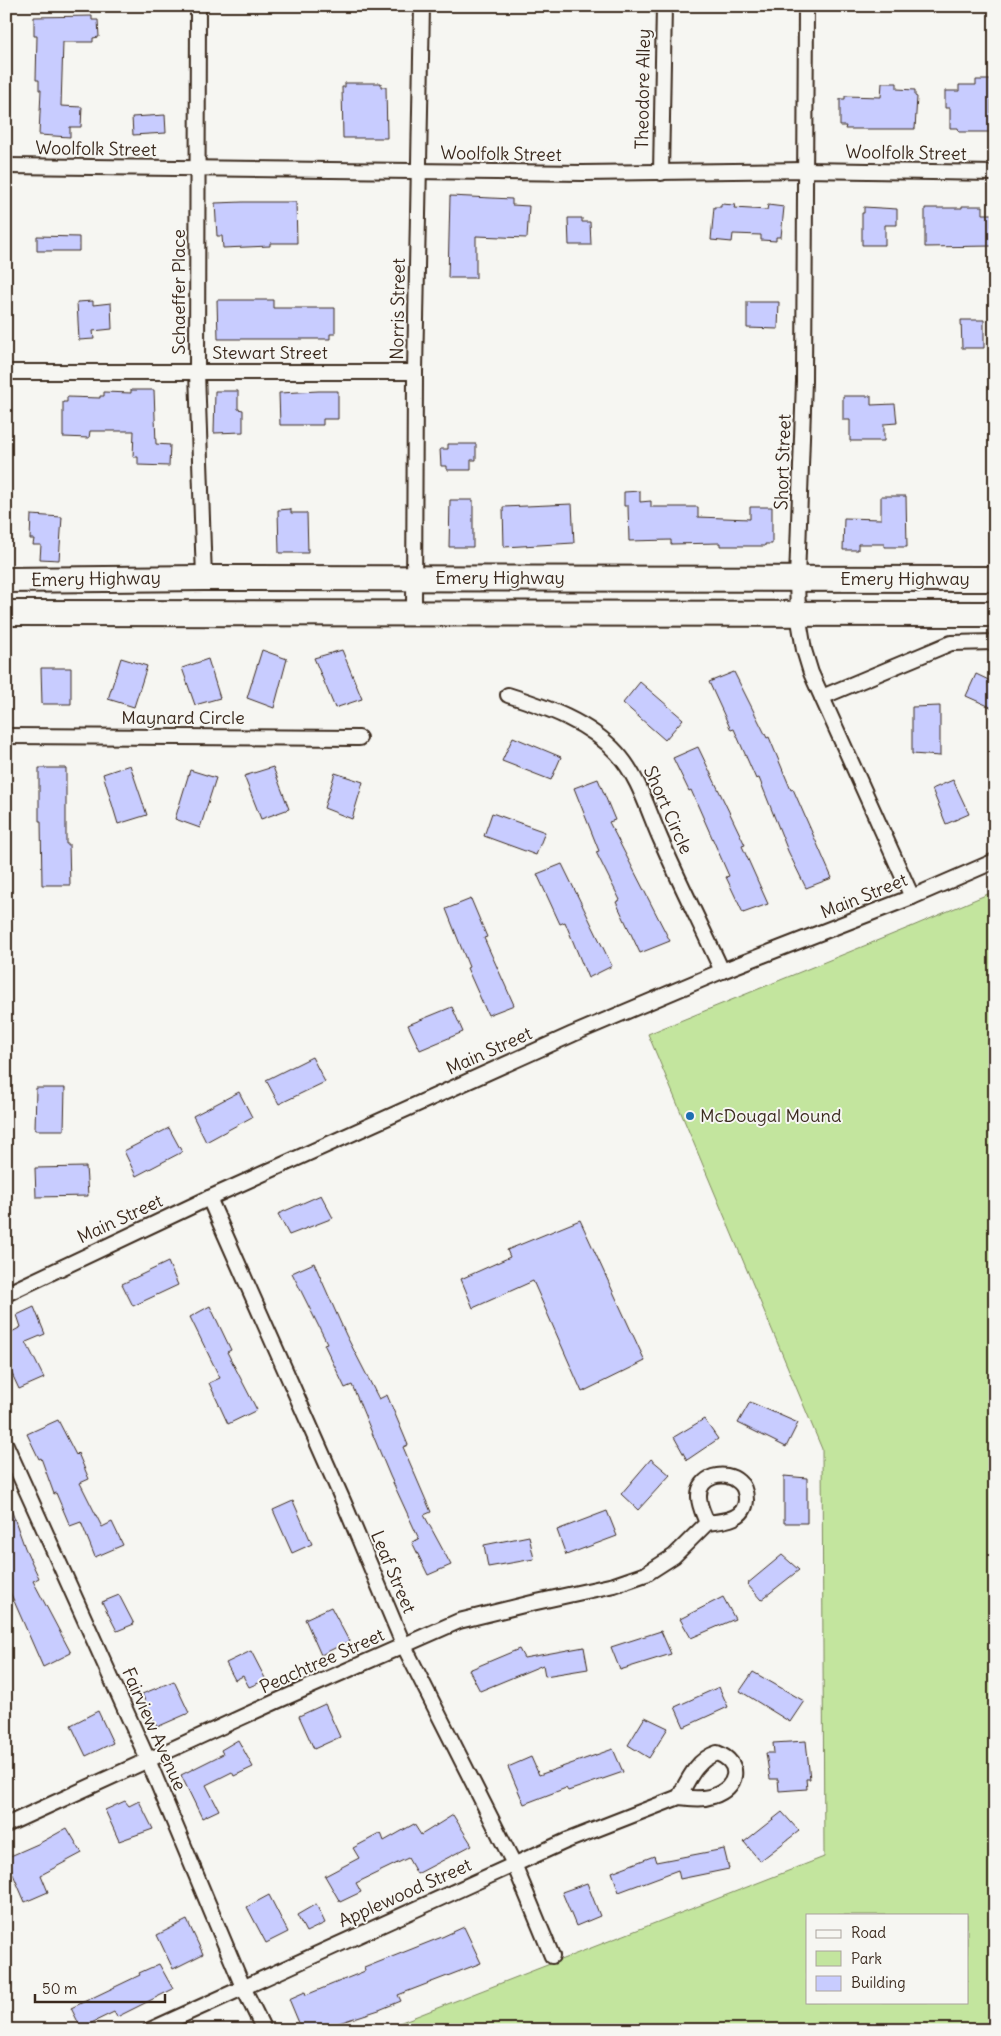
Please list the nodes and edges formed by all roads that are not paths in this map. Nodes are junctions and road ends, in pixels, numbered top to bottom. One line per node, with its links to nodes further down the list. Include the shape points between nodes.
1 (198, 6): 6 (street, Schaeffer Place)
2 (422, 6): 8 (street, Norris Street)
3 (664, 6): 9 (street, Theodore Alley)
4 (806, 6): 7 (street, Short Street)
5 (6, 166): 6 (street, Woolfolk Street)
6 (198, 169): 8 (street, Woolfolk Street); 12 (street, Schaeffer Place)
7 (805, 170): 9 (street, Woolfolk Street); 10 (street, Woolfolk Street); 16 (street, Short Street, via 804,381)
8 (420, 172): 9 (street, Woolfolk Street); 13 (street, Norris Street)
9 (660, 172)
10 (995, 173)
11 (6, 372): 12 (street, Stewart Street)
12 (198, 372): 13 (street, Stewart Street); 14 (street, Schaeffer Place)
13 (415, 372): 15 (street, Norris Street)
14 (204, 578): 15 (highway, Emery Highway); 18 (highway, Emery Highway)
15 (413, 578): 16 (highway, Emery Highway); 19 (street, Norris Street)
16 (797, 579): 17 (highway, Emery Highway); 21 (street, Short Street)
17 (995, 579)
18 (6, 580)
19 (414, 612): 20 (highway, Emery Highway); 21 (highway, Emery Highway)
20 (6, 613)
21 (798, 614): 22 (highway, Emery Highway); 25 (street, Short Street, via 804,650)
22 (995, 614)
23 (995, 642): 25 (street, via 951,643)
24 (508, 695): 30 (street, Short Circle, via 550,709 582,727 604,741 632,770)
25 (822, 698): 29 (street, Short Street)
26 (6, 736): 27 (street, Maynard Circle)
27 (359, 738)
28 (995, 861): 29 (street, Main Street)
29 (912, 897): 30 (street, Main Street)
30 (722, 971): 31 (street, Main Street, via 573,1034)
31 (209, 1198): 32 (street, Main Street); 35 (street, Leaf Street)
32 (6, 1294)
33 (6, 1445): 36 (street, Fairview Avenue)
34 (707, 1523): 35 (street, Peachtree Street, via 674,1556 646,1574 614,1585 459,1621)
35 (404, 1646): 36 (street, Peachtree Street); 39 (street, Leaf Street)
36 (148, 1760): 38 (street, Peachtree Street); 41 (street, Fairview Avenue)
37 (679, 1797): 39 (street, Applewood Street)
38 (6, 1825)
39 (514, 1864): 40 (street, Leaf Street); 41 (street, Applewood Street)
40 (552, 1956)
41 (244, 1987): 42 (street, Applewood Street); 43 (street, Fairview Avenue)
42 (150, 2030)
43 (264, 2030)

